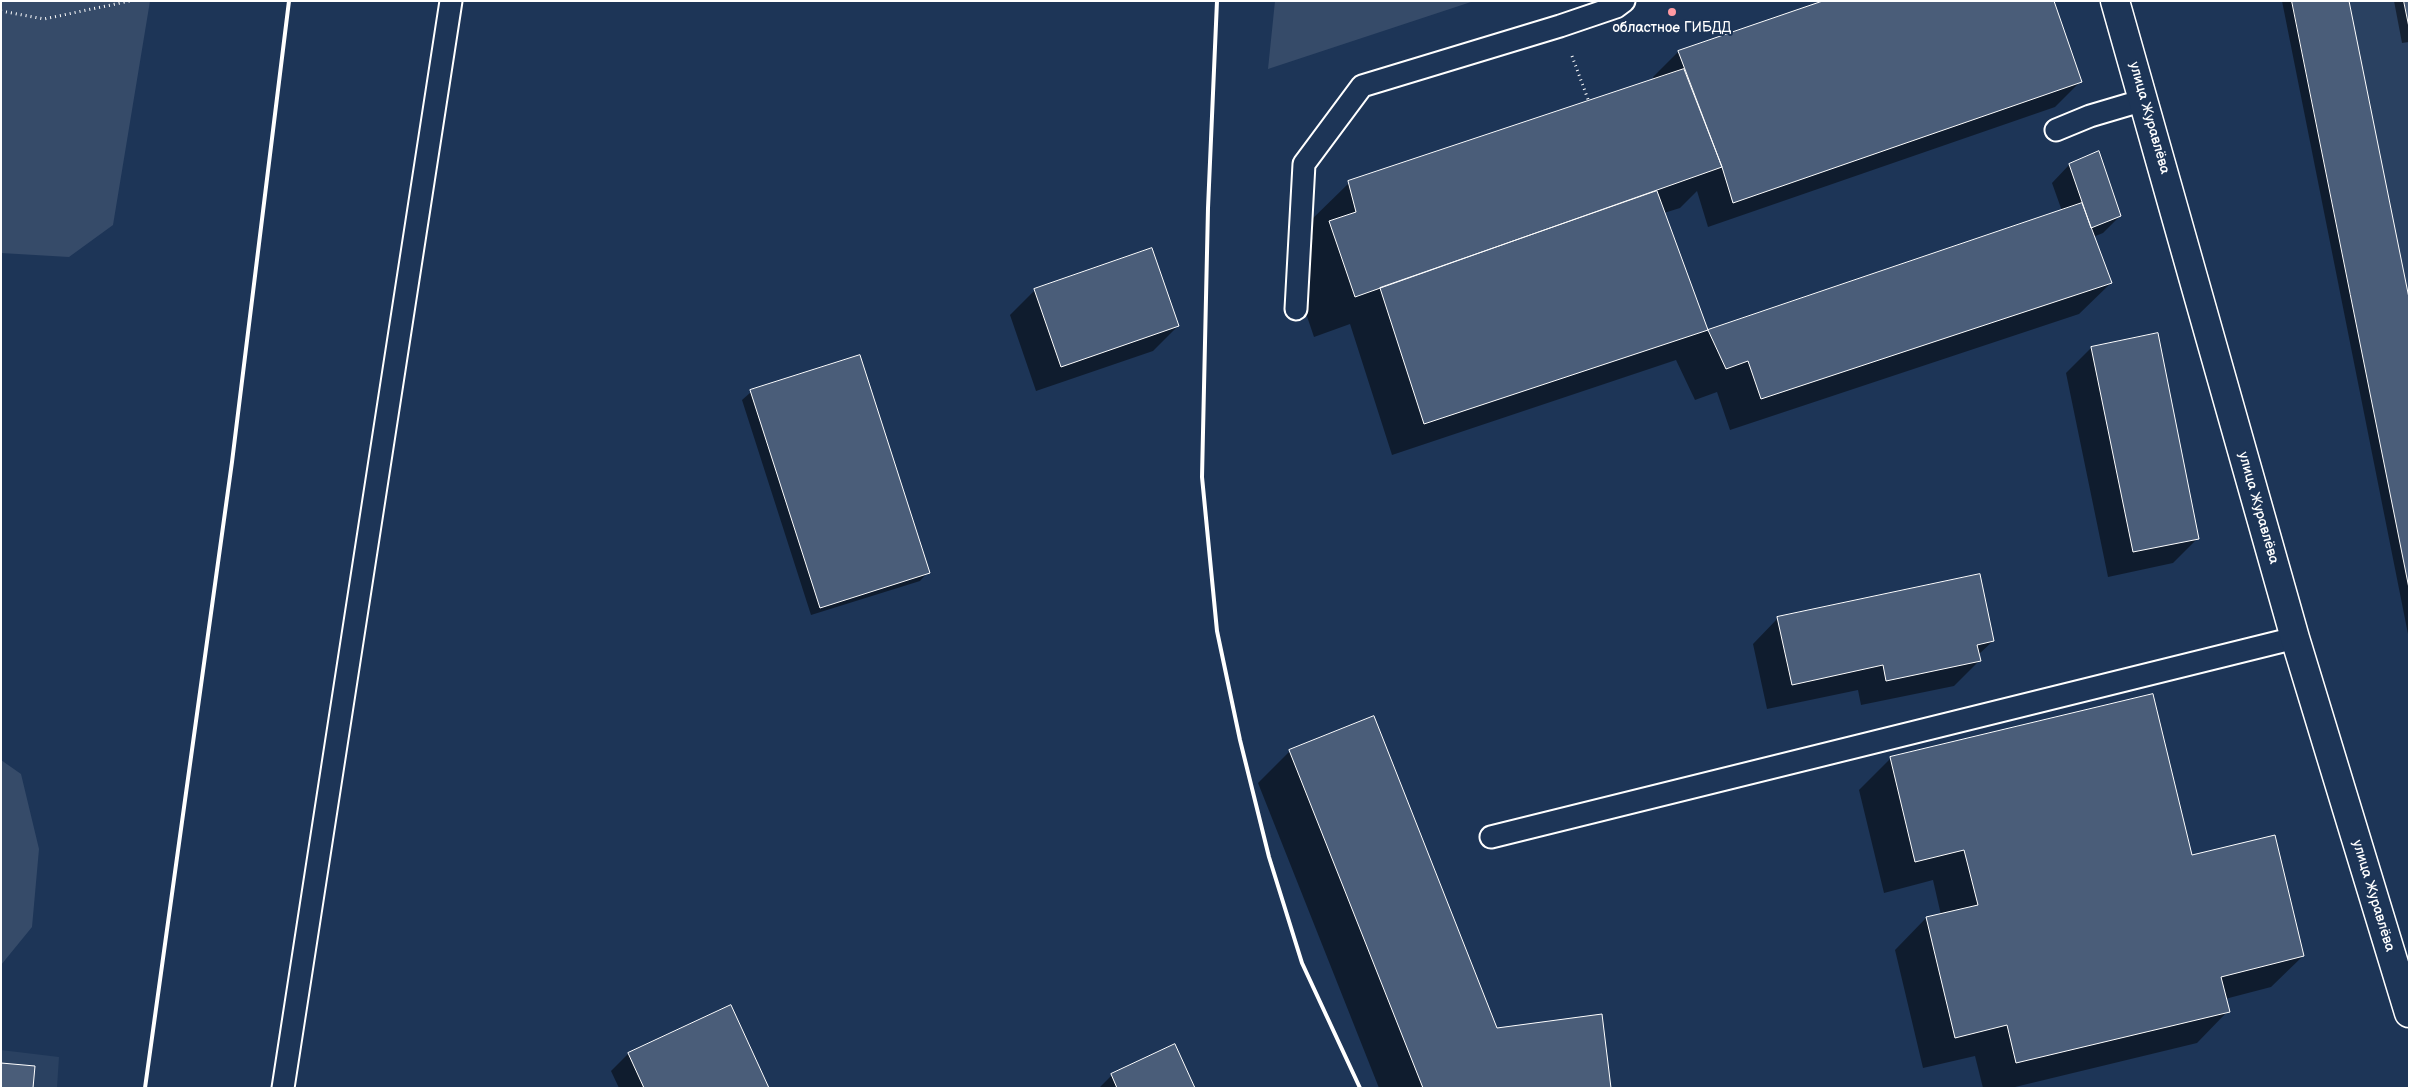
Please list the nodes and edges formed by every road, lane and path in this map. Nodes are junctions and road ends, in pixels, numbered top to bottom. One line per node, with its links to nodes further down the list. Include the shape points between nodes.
1 (130, 1): 5 (path, via 44,19)
2 (451, 1): 12 (lane)
3 (1624, 1): 8 (lane, via 1616,7 1560,26 1362,86 1304,164)
4 (2115, 1): 6 (street, улица Журавлёва)
5 (1, 11)
6 (2144, 100): 7 (lane); 9 (street, улица Журавлёва)
7 (2056, 130)
8 (1296, 309)
9 (2295, 638): 10 (lane); 11 (street, улица Журавлёва)
10 (1491, 837)
11 (2409, 1013)
12 (283, 1088)

